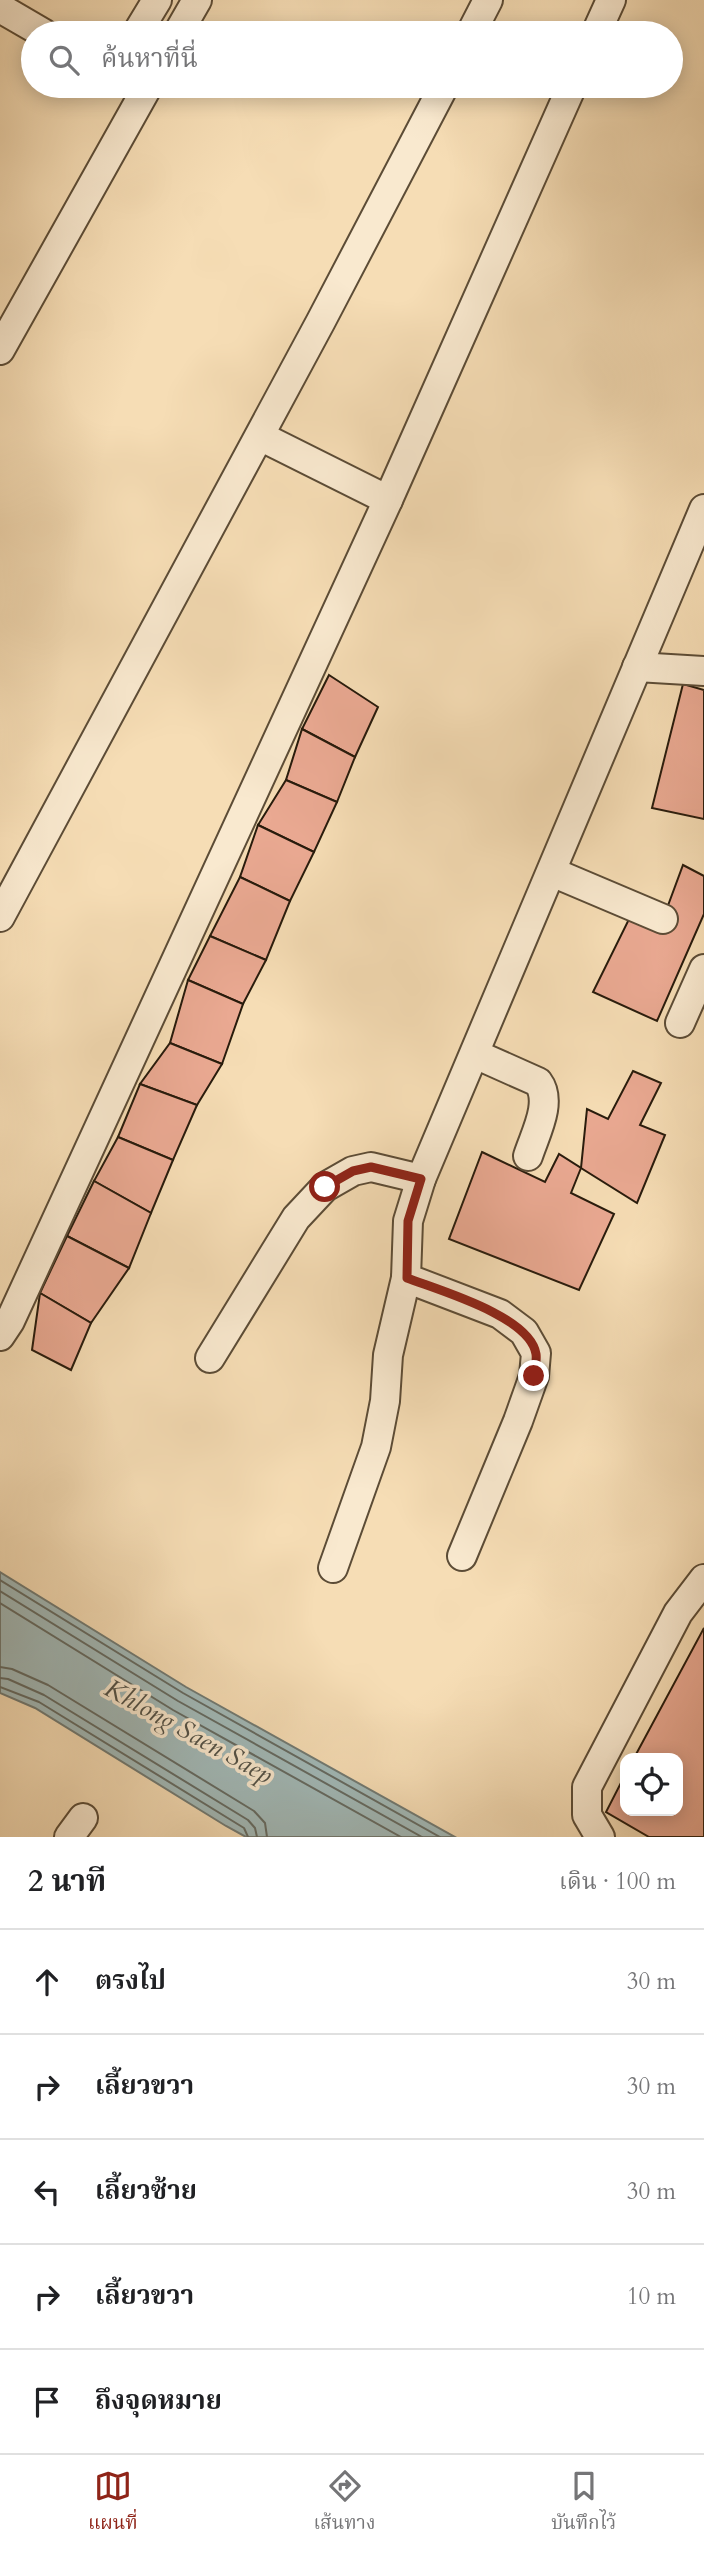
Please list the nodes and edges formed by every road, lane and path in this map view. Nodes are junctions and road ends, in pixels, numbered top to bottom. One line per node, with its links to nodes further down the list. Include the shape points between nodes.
1 (157, 0): 7 (street)
2 (197, 0): 8 (street)
3 (488, 0): 9 (street)
4 (611, 0): 10 (street)
5 (0, 8): 6 (street)
6 (22, 21)
7 (144, 21)
8 (185, 21)
9 (477, 21)
10 (601, 21)
11 (135, 98): 14 (street)
12 (438, 98): 15 (street)
13 (567, 98): 16 (street)
14 (0, 350)
15 (260, 436): 16 (street); 21 (street)
16 (388, 500): 29 (street)
17 (704, 509): 18 (street)
18 (637, 667): 19 (street); 20 (street)
19 (704, 671)
20 (552, 872): 22 (street); 25 (street)
21 (0, 917)
22 (663, 919)
23 (704, 969): 24 (street)
24 (680, 1023)
25 (475, 1054): 26 (street, via 538,1082 544,1091 545,1102); 27 (street)
26 (528, 1156)
27 (421, 1179): 28 (street, via 408,1221); 30 (street, via 371,1167 353,1171 325,1187 296,1218)
28 (407, 1278): 31 (street, via 500,1314 524,1332 536,1353 534,1376 518,1421); 32 (street, via 388,1355 376,1447)
29 (0, 1336)
30 (210, 1358)
31 (462, 1556)
32 (333, 1568)
33 (704, 1579): 34 (street, via 678,1613 587,1787 587,1815)
34 (600, 1837)

